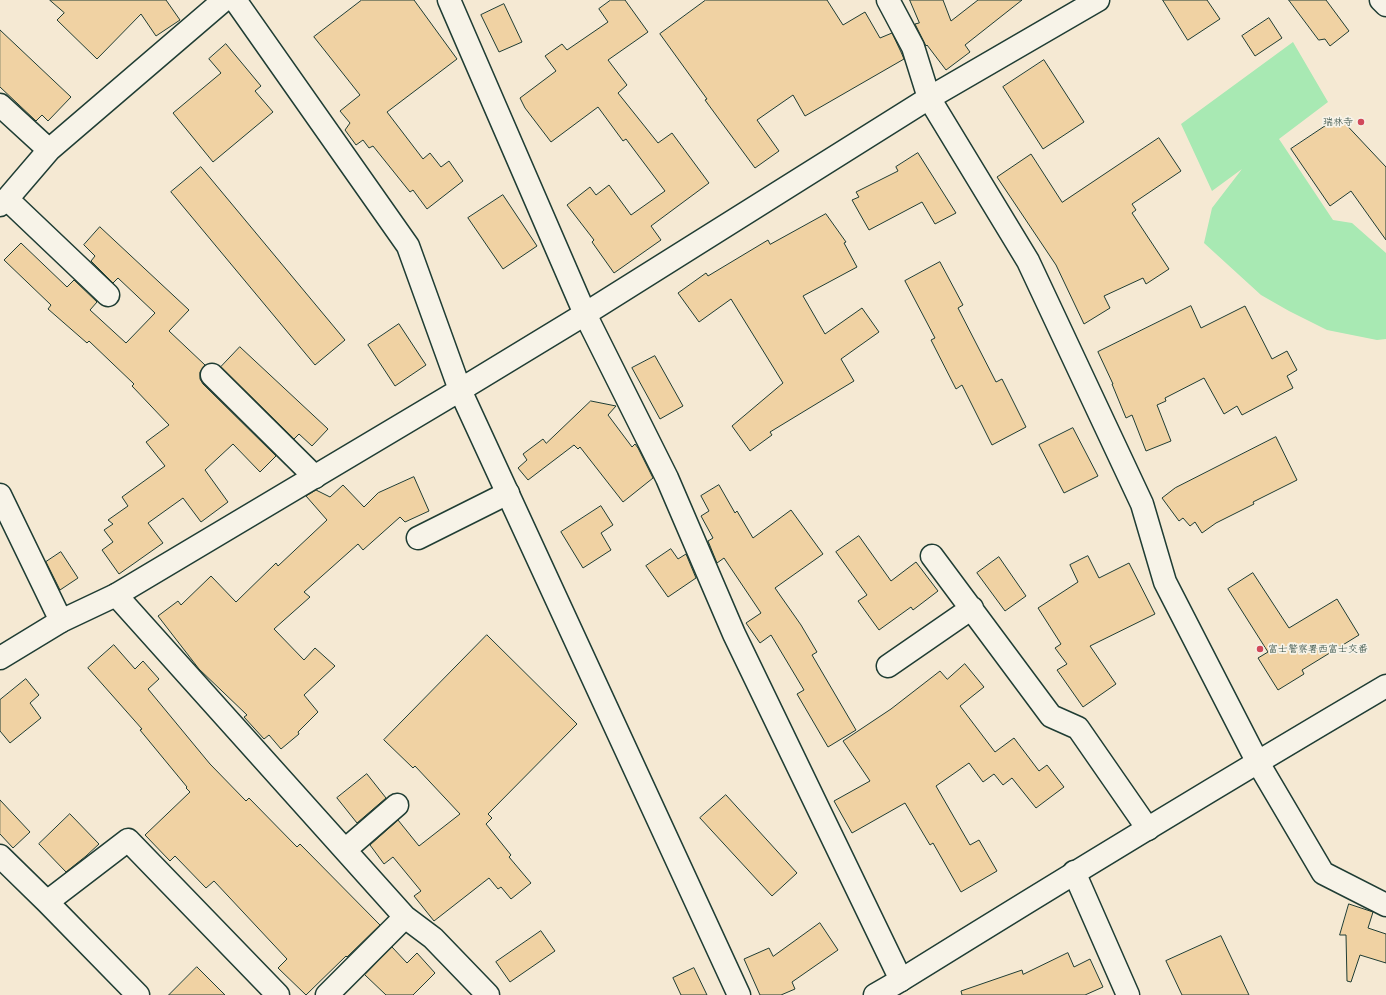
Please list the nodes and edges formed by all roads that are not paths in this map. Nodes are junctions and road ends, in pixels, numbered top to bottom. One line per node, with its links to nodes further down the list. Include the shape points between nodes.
1 (224, 0): 10 (street)
2 (235, 0): 15 (street, via 408,246)
3 (449, 0): 13 (street)
4 (888, 0): 8 (street, via 912,47)
5 (1098, 0): 8 (street)
6 (1381, 0): 7 (street)
7 (1386, 5)
8 (929, 98): 13 (street); 27 (street, via 1028,261 1142,504 1165,582)
9 (0, 105): 10 (street)
10 (49, 150): 11 (street)
11 (3, 202): 12 (street)
12 (108, 295)
13 (585, 314): 15 (street); 36 (street, via 667,478 734,634)
14 (212, 374): 16 (street)
15 (460, 390): 16 (street); 17 (street)
16 (315, 477): 21 (street)
17 (508, 493): 19 (street); 41 (street)
18 (0, 494): 23 (street)
19 (418, 538)
20 (932, 556): 22 (street)
21 (116, 595): 23 (street); 30 (street)
22 (972, 608): 25 (street); 29 (street, via 1051,716 1078,728)
23 (61, 621): 24 (street)
24 (0, 658)
25 (888, 666)
26 (1386, 686): 27 (street)
27 (1257, 762): 29 (street); 34 (street, via 1322,873)
28 (397, 805): 30 (street)
29 (1148, 828): 32 (street)
30 (345, 850): 35 (street)
31 (0, 856): 33 (street)
32 (1074, 872): 36 (street); 43 (street)
33 (47, 902): 37 (street); 38 (street, via 128,840)
34 (1386, 905)
35 (405, 918): 39 (street); 40 (street, via 433,938)
36 (901, 980): 42 (street)
37 (138, 995)
38 (278, 995)
39 (327, 995)
40 (488, 995)
41 (739, 995)
42 (875, 995)
43 (1128, 995)

